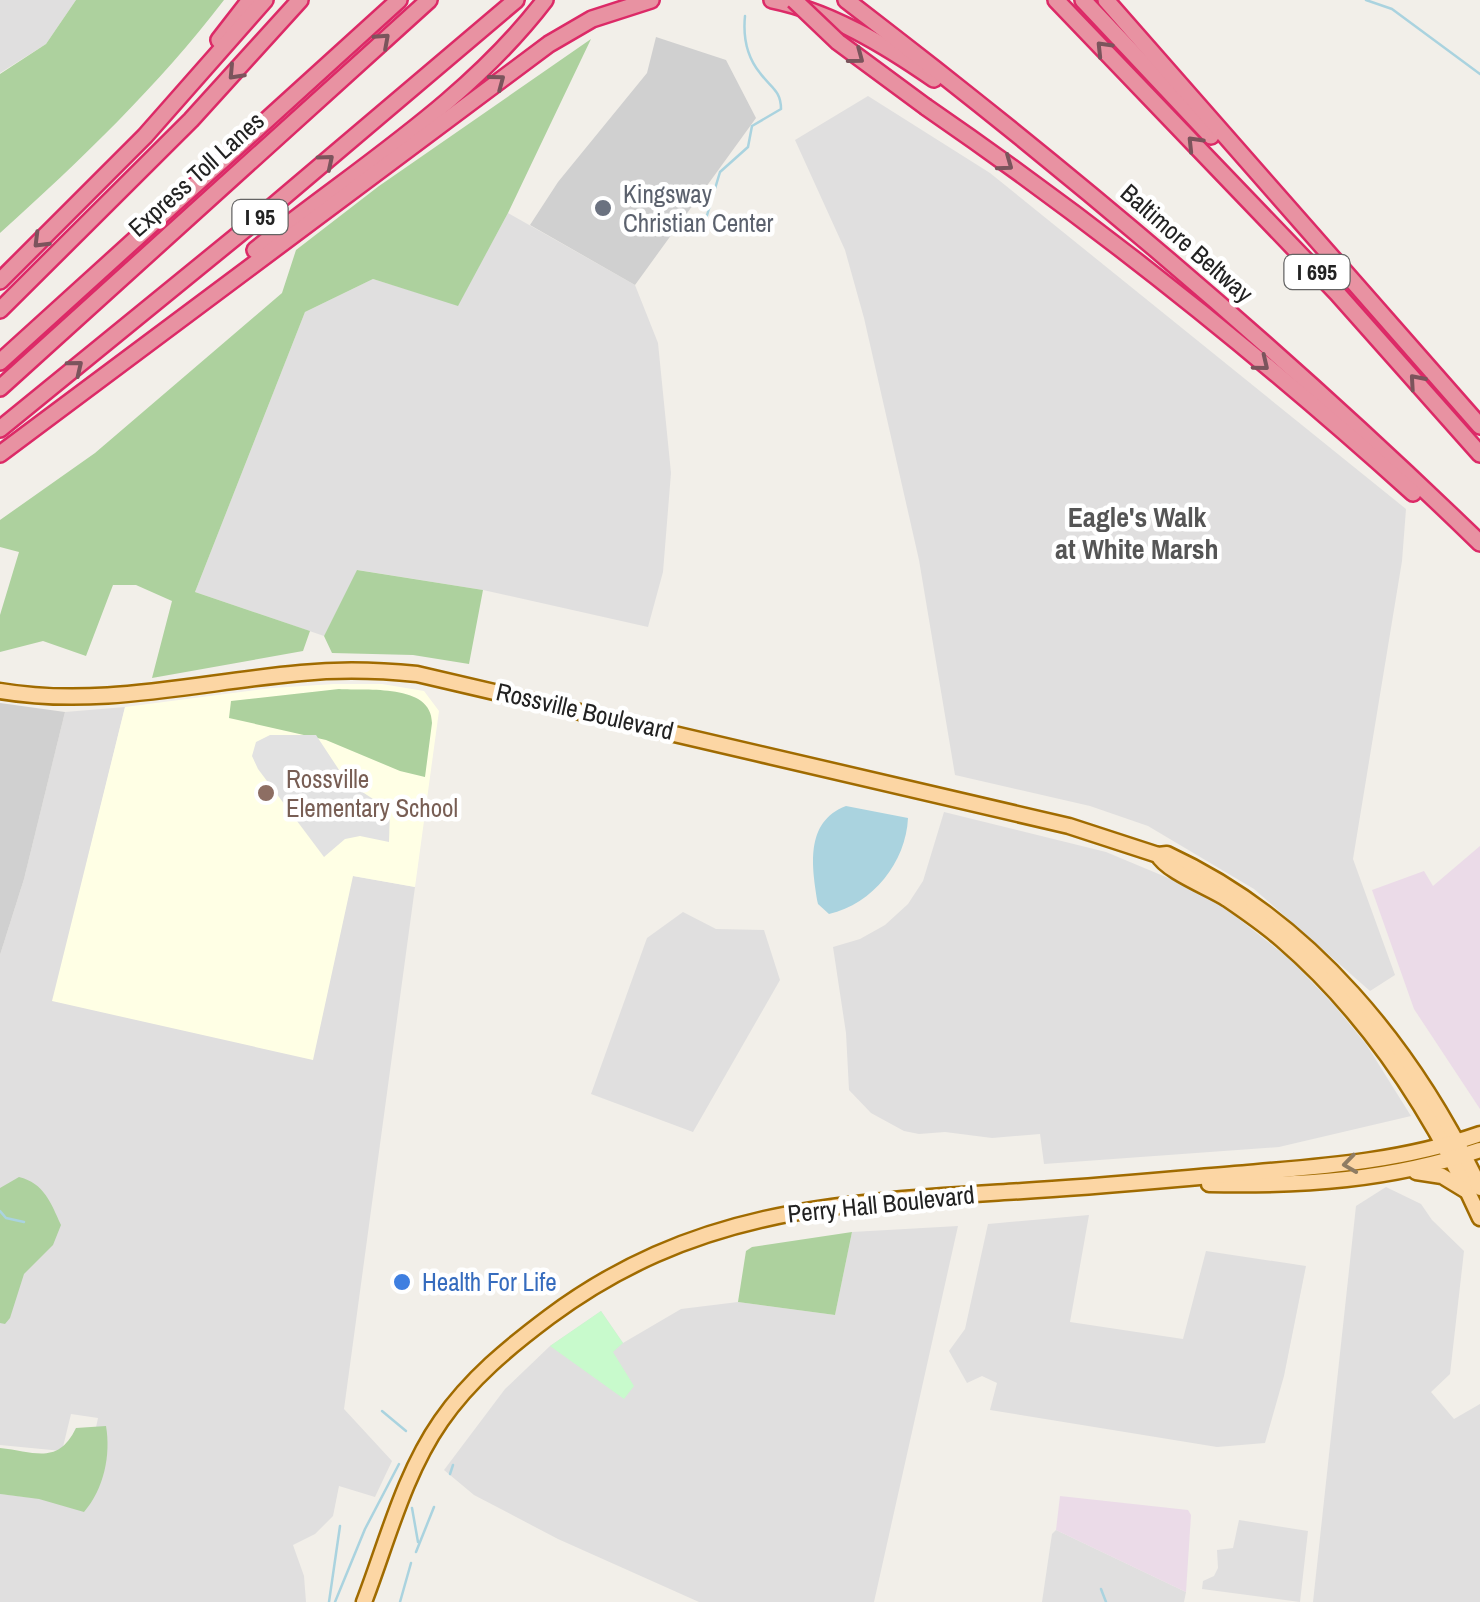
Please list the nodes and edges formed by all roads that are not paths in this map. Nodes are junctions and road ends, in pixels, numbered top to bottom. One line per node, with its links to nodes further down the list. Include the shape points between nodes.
1 (250, 0): 15 (highway)
2 (265, 0): 15 (highway)
3 (300, 0): 19 (highway, one-way to 19, via 192,120)
4 (399, 0): 20 (highway, Express Toll Lanes)
5 (429, 0): 21 (highway, Express Toll Lanes, one-way to 5)
6 (516, 0): 23 (highway, I 95, one-way to 6)
7 (546, 0): 24 (highway, via 442,106)
8 (651, 0): 24 (highway, one-way to 8, via 549,44 592,19)
9 (772, 0): 18 (highway, via 836,21 924,72)
10 (794, 0): 27 (highway, one-way to 27, bridge, via 838,42 1207,319)
11 (846, 0): 18 (highway, Baltimore Beltway, via 1022,137)
12 (1056, 0): 25 (highway, I 695, one-way to 12, via 1338,294)
13 (1082, 0): 16 (highway)
14 (1106, 0): 16 (highway)
15 (80, 201): 17 (highway, one-way to 17)
16 (1341, 266): 22 (highway)
17 (0, 281)
18 (1214, 300): 26 (highway, Baltimore Beltway)
19 (0, 310)
20 (0, 362)
21 (0, 388)
22 (1480, 426)
23 (0, 428)
24 (0, 452)
25 (1480, 454)
26 (1480, 543)
27 (1480, 556)
28 (0, 691): 30 (main road, Rossville Boulevard, via 71,699 317,671 434,676 1069,826 1158,855 1162,864 1247,912 1314,970 1370,1032)
29 (1480, 1134): 30 (main road)
30 (1455, 1150): 31 (main road); 32 (main road, Perry Hall Boulevard); 33 (main road, Perry Hall Boulevard, one-way to 33); 34 (main road, Rossville Boulevard)
31 (1480, 1150)
32 (1400, 1172): 33 (main road, Perry Hall Boulevard, via 1281,1186); 34 (main road, via 1442,1176)
33 (1164, 1183): 36 (main road, Perry Hall Boulevard, via 808,1208 713,1231 606,1279 512,1345 439,1424 416,1463)
34 (1474, 1191): 35 (main road, Rossville Boulevard)
35 (1480, 1218)
36 (364, 1602)

